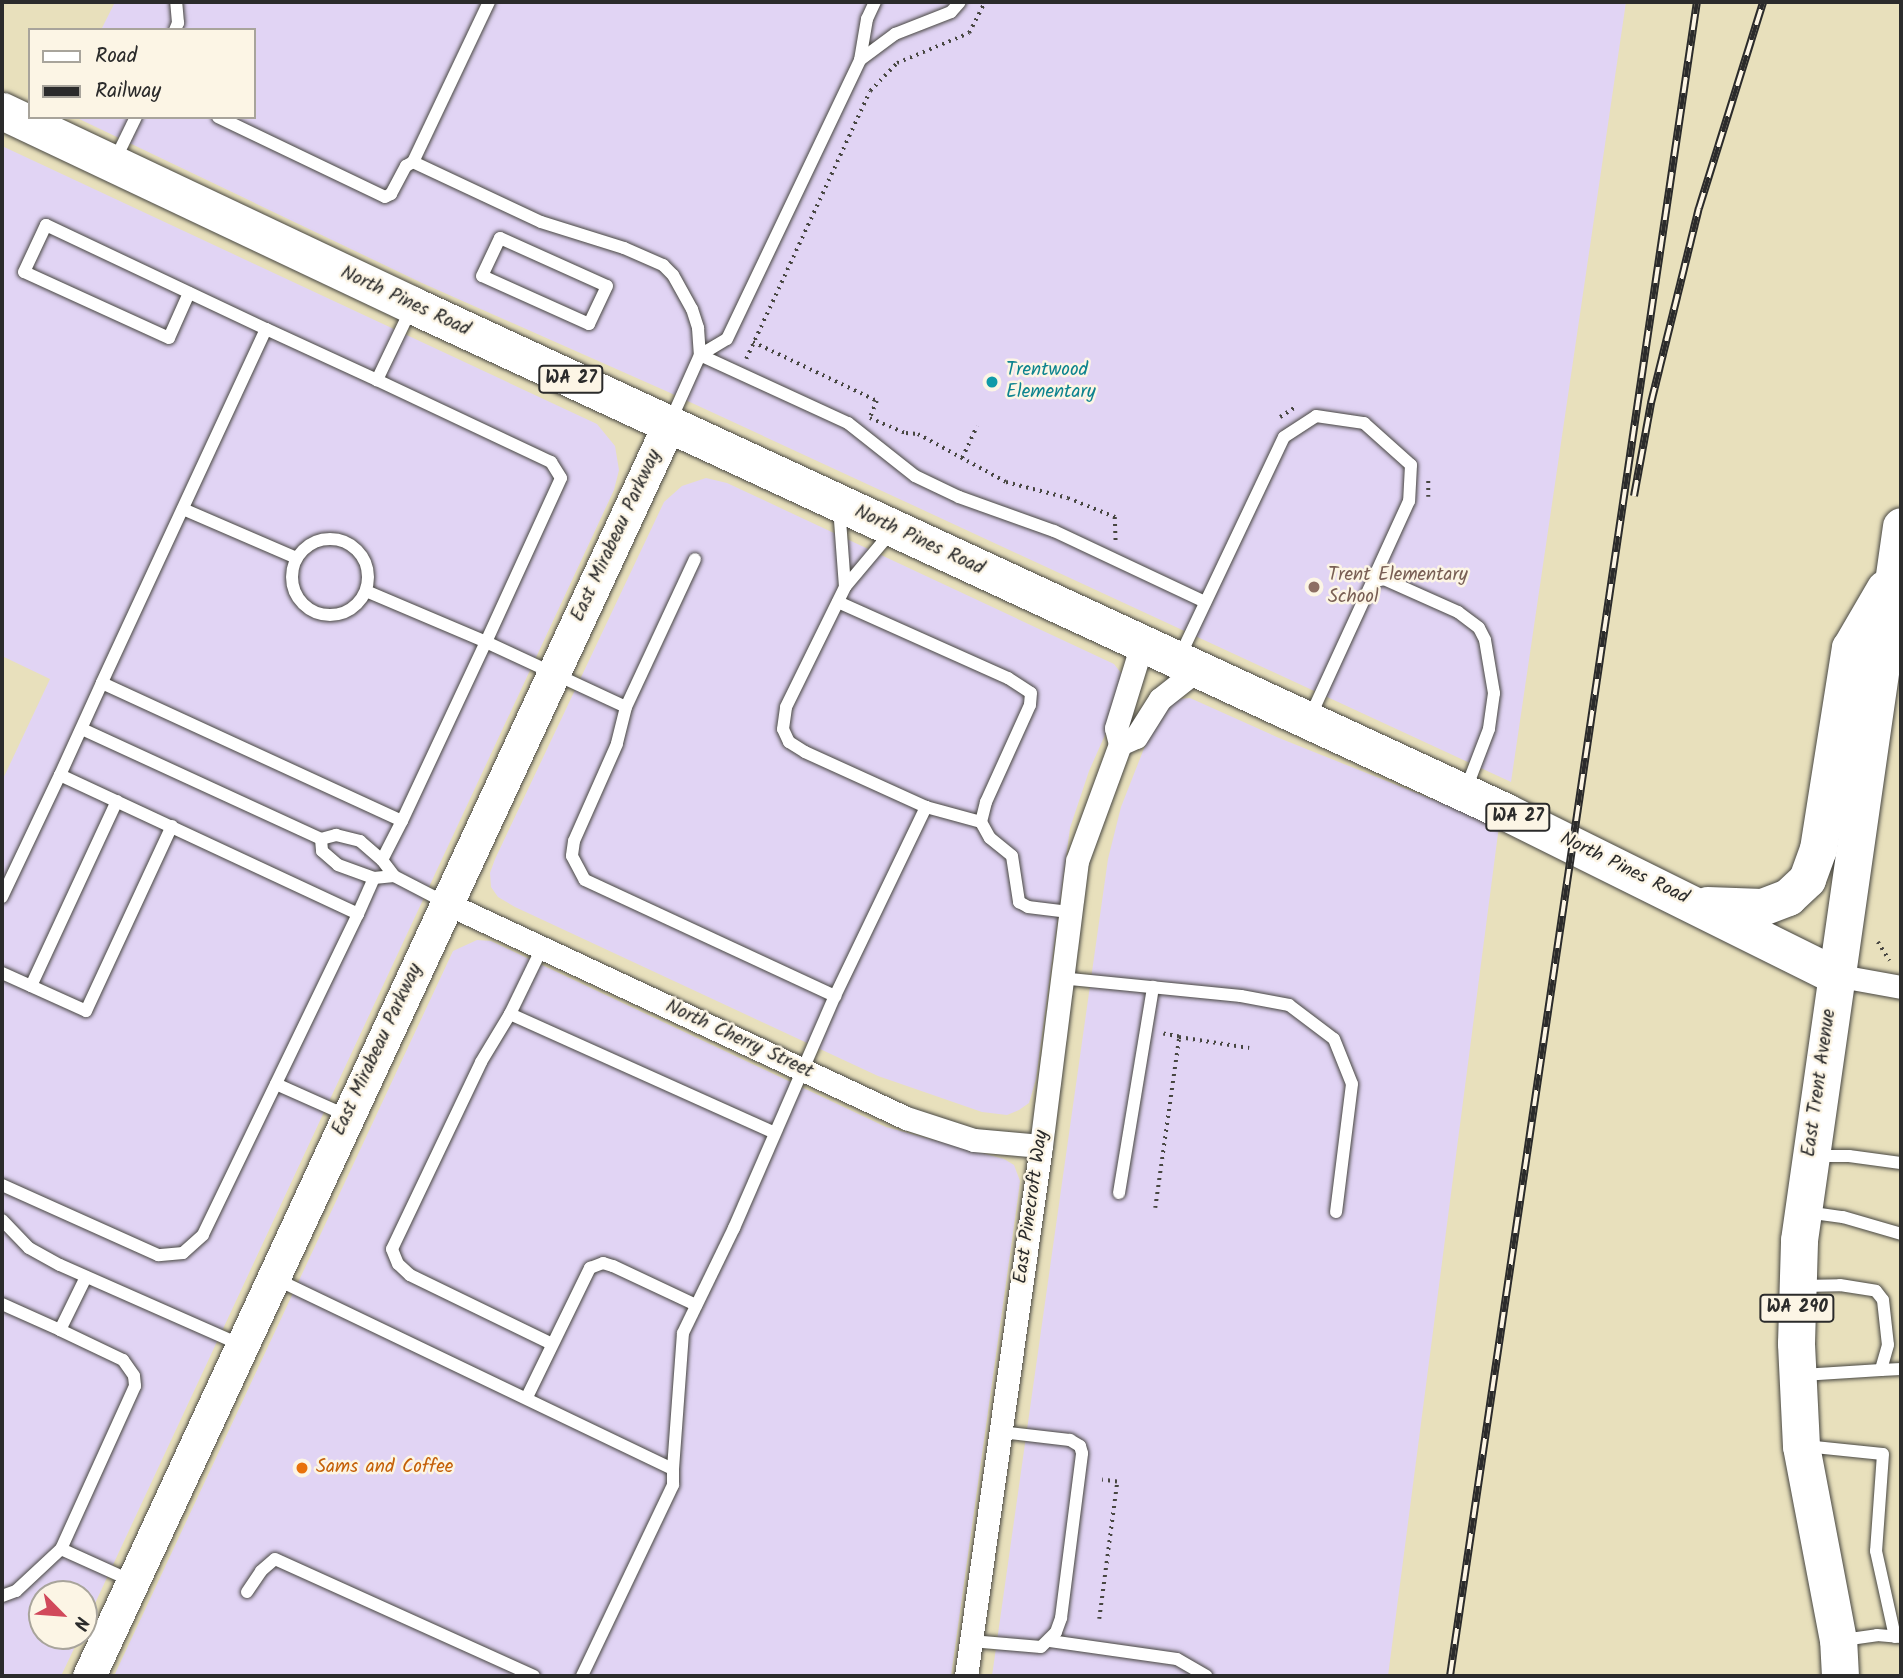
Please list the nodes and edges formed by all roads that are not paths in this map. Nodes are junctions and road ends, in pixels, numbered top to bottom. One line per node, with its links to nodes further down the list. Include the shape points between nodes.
1 (176, 2): 5 (lane)
2 (489, 2): 10 (lane)
3 (875, 2): 6 (lane)
4 (960, 2): 6 (lane, via 951,12 895,34)
5 (176, 28)
6 (860, 60): 16 (lane, via 727,339)
7 (2, 111): 11 (main road, North Pines Road / WA 27)
8 (135, 119): 11 (lane)
9 (222, 119): 10 (lane, via 385,197)
10 (412, 162): 16 (lane, via 541,222 663,265 692,309)
11 (113, 164): 14 (main road, North Pines Road / WA 27)
12 (500, 238): 12 (lane, via 482,276 589,324 607,286)
13 (189, 293): 13 (lane, via 46,225 24,272 169,338); 15 (lane)
14 (412, 305): 17 (lane); 18 (main road, North Pines Road / WA 27)
15 (266, 329): 17 (lane); 20 (lane)
16 (700, 355): 18 (lane); 30 (lane, via 848,423 915,476 1054,531)
17 (377, 380): 32 (lane, via 559,470 560,483)
18 (669, 424): 19 (main road, North Pines Road / WA 27); 35 (street, East Mirabeau Parkway)
19 (838, 503): 21 (main road, North Pines Road / WA 27); 27 (lane)
20 (183, 509): 23 (lane); 36 (lane)
21 (894, 529): 27 (lane); 33 (main road, North Pines Road / WA 27)
22 (1901, 530): 25 (main road, East Trent Avenue / WA 290)
23 (296, 558): 28 (lane, via 315,541 340,540 352,545 367,566); 28 (lane, via 292,570 296,594 313,612 338,615 350,610)
24 (695, 559): 37 (lane)
25 (1895, 572): 31 (main road, East Trent Avenue / WA 290); 54 (main road, via 1850,648 1818,849 1807,879 1788,897 1762,907)
26 (1372, 582): 30 (lane, via 1409,501 1411,465 1364,423 1316,416 1284,437); 38 (lane); 42 (lane, via 1384,579 1458,612 1479,628 1485,640 1493,685 1492,713)
27 (845, 587): 29 (lane)
28 (366, 591): 32 (lane)
29 (838, 602): 44 (lane, via 786,707 783,729 789,742 806,752); 46 (lane, via 1008,678 1031,693)
30 (1205, 602): 34 (lane)
31 (1895, 610): 59 (main road, East Trent Avenue / WA 290)
32 (486, 642): 35 (lane); 45 (lane)
33 (1142, 644): 34 (main road, North Pines Road / WA 27); 40 (street, East Pinecroft Way, via 1116,728)
34 (1188, 664): 38 (main road, North Pines Road / WA 27); 40 (street, East Pinecroft Way, via 1136,737)
35 (554, 672): 37 (lane); 53 (street, East Mirabeau Parkway)
36 (102, 683): 39 (lane); 45 (lane)
37 (626, 707): 64 (lane, via 617,744 574,841 572,856 585,880)
38 (1308, 720): 42 (main road, North Pines Road / WA 27)
39 (82, 729): 41 (lane); 48 (lane)
40 (1120, 744): 55 (street, East Pinecroft Way, via 1077,861)
41 (60, 775): 43 (lane); 52 (lane)
42 (1465, 792): 54 (main road, North Pines Road / WA 27)
43 (117, 801): 47 (lane); 61 (lane)
44 (926, 807): 46 (lane); 64 (lane)
45 (401, 821): 49 (lane)
46 (981, 822): 55 (lane, via 990,838 1012,856 1019,902)
47 (172, 826): 56 (lane); 61 (lane, via 86,1011)
48 (321, 839): 49 (lane, via 335,835 353,838); 51 (lane, via 327,858)
49 (382, 860): 50 (lane)
50 (394, 876): 51 (lane); 53 (lane)
51 (374, 878): 56 (lane)
52 (2, 897)
53 (446, 903): 57 (street, North Cherry Street); 68 (street, East Mirabeau Parkway)
54 (1697, 905): 59 (main road, North Pines Road / WA 27)
55 (1069, 912): 60 (street, East Pinecroft Way)
56 (359, 914): 67 (lane)
57 (542, 948): 65 (lane); 66 (street, North Cherry Street)
58 (2, 973): 61 (lane)
59 (1835, 975): 63 (street); 71 (main road, East Trent Avenue / WA 290)
60 (1060, 978): 62 (lane); 70 (street, East Pinecroft Way)
61 (31, 986)
62 (1153, 987): 74 (lane); 76 (lane, via 1289,1005 1334,1039 1352,1084)
63 (1901, 987)
64 (835, 996): 66 (lane)
65 (510, 1014): 69 (lane); 86 (lane, via 481,1062 393,1249 398,1264 410,1275)
66 (803, 1069): 69 (lane); 70 (street, North Cherry Street, via 906,1118 974,1140)
67 (276, 1084): 68 (lane); 73 (lane, via 203,1235 183,1253 158,1255)
68 (348, 1116): 80 (street, East Mirabeau Parkway)
69 (775, 1133): 83 (lane)
70 (1041, 1146): 91 (street, East Pinecroft Way)
71 (1809, 1156): 72 (lane); 75 (main road, East Trent Avenue / WA 290)
72 (1901, 1163)
73 (2, 1185)
74 (1119, 1192)
75 (1802, 1211): 78 (lane); 81 (main road, East Trent Avenue / WA 290)
76 (1336, 1212)
77 (2, 1220): 79 (lane, via 29,1248)
78 (1901, 1234)
79 (86, 1277): 84 (lane); 85 (lane)
80 (272, 1278): 85 (street, East Mirabeau Parkway); 90 (lane)
81 (1797, 1286): 88 (lane, via 1840,1285 1876,1291 1882,1300 1888,1345); 89 (main road, East Trent Avenue / WA 290)
82 (2, 1304): 84 (lane)
83 (696, 1305): 86 (lane, via 603,1263 590,1268); 93 (lane, via 682,1333)
84 (60, 1330): 94 (lane, via 123,1360 135,1386)
85 (241, 1345): 95 (street, East Mirabeau Parkway)
86 (552, 1345): 90 (lane)
87 (1901, 1369): 88 (lane)
88 (1881, 1370): 89 (lane)
89 (1797, 1376): 92 (main road, East Trent Avenue / WA 290)
90 (527, 1397): 93 (lane)
91 (1001, 1432): 100 (street, East Pinecroft Way); 101 (lane, via 1070,1440 1082,1453 1061,1618)
92 (1801, 1446): 98 (lane, via 1883,1454 1876,1551); 99 (main road, East Trent Avenue / WA 290)
93 (673, 1469): 104 (lane, via 673,1485)
94 (61, 1549): 95 (lane); 97 (lane, via 16,1591)
95 (135, 1582): 102 (street, East Mirabeau Parkway)
96 (247, 1592): 103 (lane, via 275,1559)
97 (2, 1596)
98 (1898, 1637): 99 (lane)
99 (1839, 1640): 107 (main road, East Trent Avenue / WA 290); 108 (main road, East Trent Avenue / WA 290)
100 (971, 1641): 101 (lane, via 1041,1647); 105 (street, East Pinecroft Way)
101 (1050, 1641): 106 (lane, via 1177,1659)
102 (89, 1676)
103 (534, 1676)
104 (582, 1676)
105 (966, 1676)
106 (1207, 1676)
107 (1840, 1676)
108 (1852, 1676)

